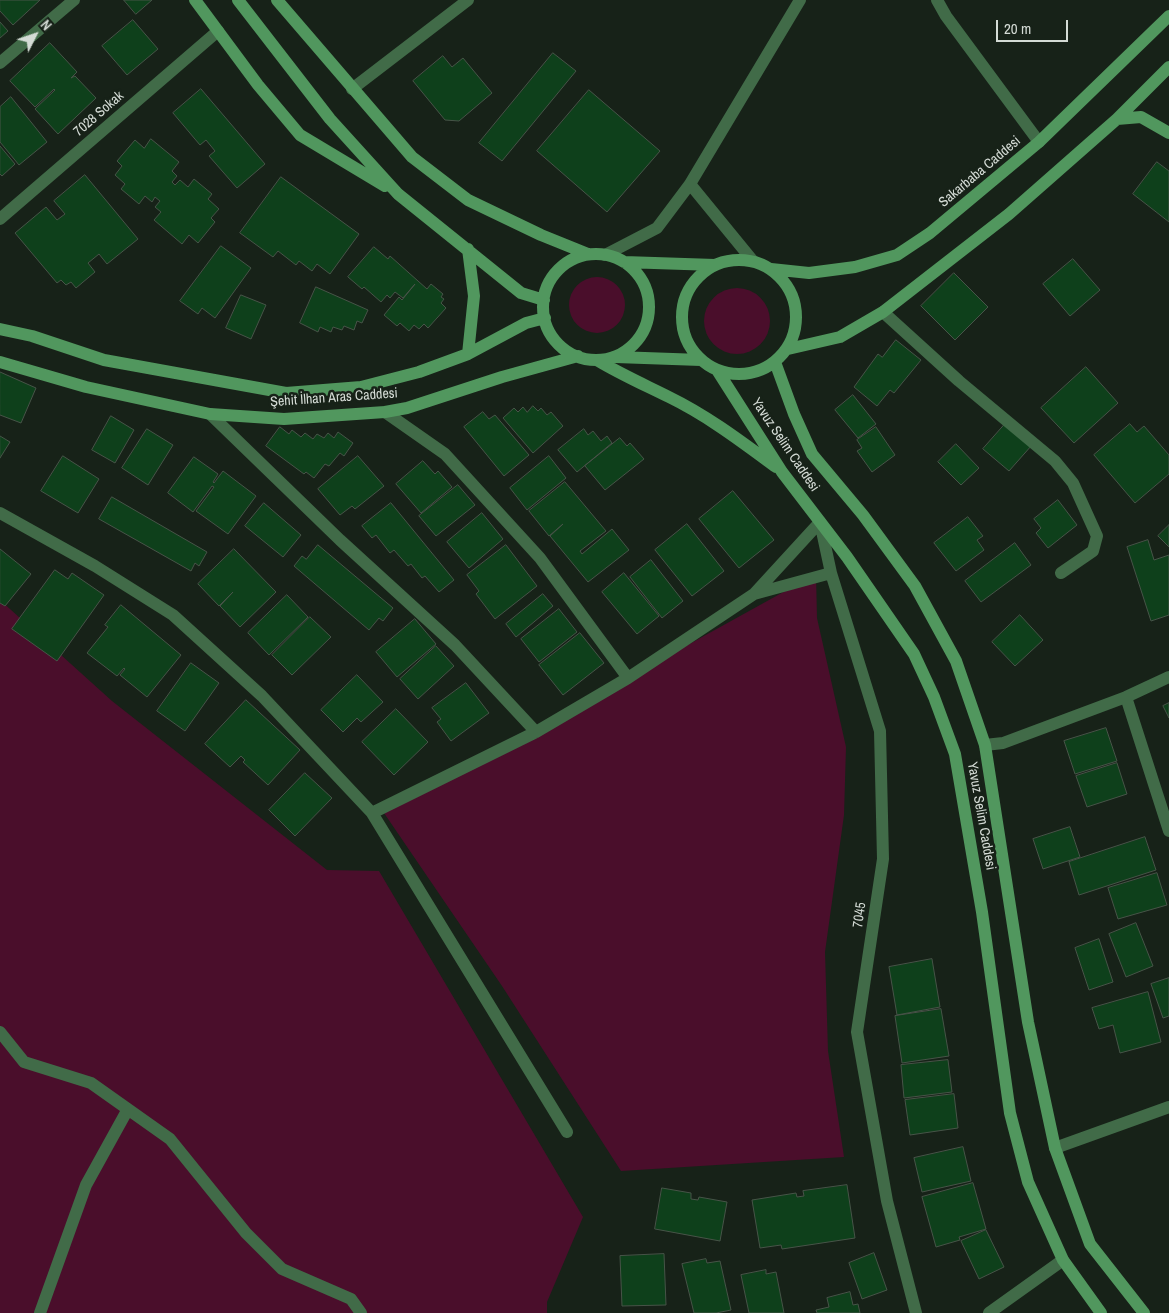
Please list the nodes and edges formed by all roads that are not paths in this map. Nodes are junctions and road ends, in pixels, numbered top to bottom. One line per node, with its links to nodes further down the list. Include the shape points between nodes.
1 (74, 0): 10 (street)
2 (196, 0): 9 (main road)
3 (238, 0): 17 (main road, via 330,119)
4 (277, 0): 12 (main road)
5 (468, 0): 12 (street)
6 (800, 0): 16 (street)
7 (937, 0): 15 (street)
8 (1169, 16): 15 (main road, Sakarbaba Caddesi)
9 (218, 32): 17 (main road, via 300,135); 18 (street, 7028 Sokak)
10 (0, 63)
11 (1169, 67): 13 (main road)
12 (352, 89): 20 (main road, via 412,157 468,200 541,236)
13 (1117, 118): 14 (main road, via 1141,117); 27 (main road, via 1009,214)
14 (1169, 133)
15 (1040, 142): 25 (main road, Sakarbaba Caddesi, via 930,233 897,255 855,267 809,273)
16 (690, 184): 21 (street, via 657,228); 22 (street)
17 (398, 194): 19 (main road)
18 (0, 219)
19 (468, 249): 26 (main road, via 521,293); 31 (main road, via 474,296)
20 (588, 254): 21 (main road); 26 (main road, via 558,270)
21 (606, 254): 23 (main road)
22 (753, 261): 24 (main road, via 733,260); 25 (main road)
23 (624, 262): 24 (main road); 33 (main road, via 646,287 648,321 628,349)
24 (715, 265): 35 (main road, via 699,276 688,291 682,309 683,328 689,346)
25 (771, 269): 30 (main road, via 793,296 797,314 795,332)
26 (544, 300): 28 (main road)
27 (883, 312): 30 (main road, via 840,337); 45 (street, via 1055,461 1073,483 1096,536 1093,552)
28 (545, 318): 31 (main road, Şehit İlhan Aras Caddesi, via 526,323); 32 (main road, via 551,334 563,348)
29 (0, 329): 31 (main road, Şehit İlhan Aras Caddesi, via 104,360 286,393 361,387 419,372)
30 (788, 349): 37 (main road)
31 (468, 354)
32 (578, 356): 34 (main road); 39 (main road, Şehit İlhan Aras Caddesi)
33 (613, 357): 34 (main road); 35 (main road)
34 (597, 360): 41 (main road, via 726,429)
35 (701, 360): 38 (main road)
36 (0, 362): 40 (main road, Şehit İlhan Aras Caddesi, via 86,387)
37 (775, 362): 38 (main road, via 747,374); 51 (main road, Yavuz Selim Caddesi, via 812,454 863,514 915,586 956,661)
38 (717, 370): 41 (main road, Yavuz Selim Caddesi)
39 (385, 412): 40 (main road, Şehit İlhan Aras Caddesi, via 284,419); 48 (street, via 446,454 540,558)
40 (210, 414): 50 (street, via 455,645)
41 (782, 472): 43 (main road, Yavuz Selim Caddesi)
42 (0, 513): 52 (street, via 95,566 173,615 262,696)
43 (820, 522): 44 (street, 7045); 46 (street); 59 (main road, Yavuz Selim Caddesi, via 914,654 955,754 981,903 1010,1113 1028,1182)
44 (831, 573): 46 (street); 62 (street, 7045, via 880,732 883,859 857,1032 887,1201)
45 (1061, 573)
46 (754, 594): 48 (street)
47 (1169, 676): 49 (street)
48 (628, 678): 50 (street)
49 (1126, 697): 51 (street, via 1003,743); 53 (street)
50 (536, 732): 52 (street)
51 (985, 745): 58 (main road, Yavuz Selim Caddesi, via 1028,1022)
52 (372, 813): 57 (street)
53 (1169, 831)
54 (0, 1032): 56 (street, via 24,1062 91,1083)
55 (1169, 1107): 58 (street)
56 (128, 1109): 60 (street, via 86,1185); 61 (street, via 170,1139 246,1232 282,1268 351,1299)
57 (567, 1132)
58 (1055, 1148): 65 (main road, Yavuz Selim Caddesi, via 1090,1244)
59 (1063, 1260): 63 (street); 64 (main road, Yavuz Selim Caddesi)
60 (40, 1313)
61 (361, 1313)
62 (916, 1313)
63 (989, 1313)
64 (1101, 1313)
65 (1144, 1313)

